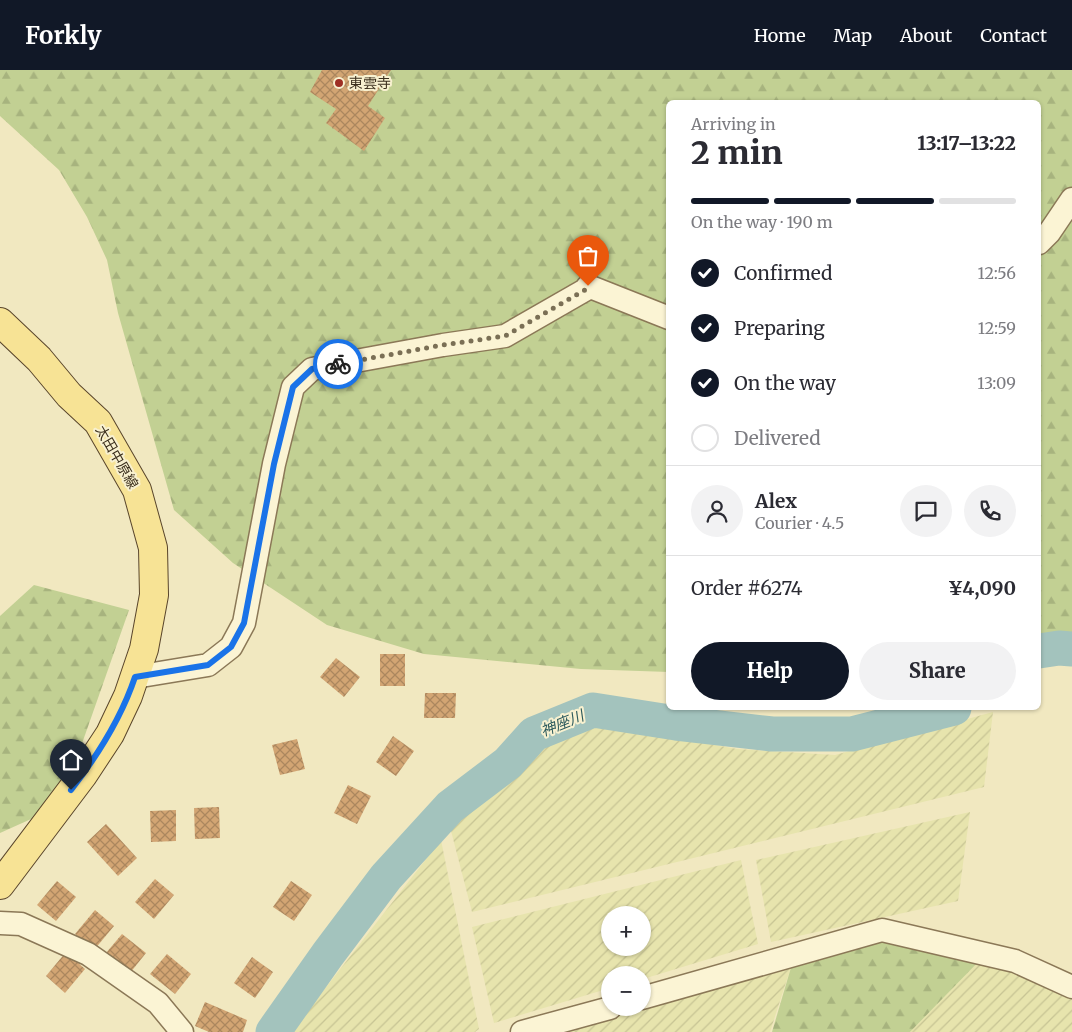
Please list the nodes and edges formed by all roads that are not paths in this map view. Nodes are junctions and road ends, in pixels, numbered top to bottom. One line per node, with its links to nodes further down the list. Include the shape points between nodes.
1 (1072, 199): 2 (street)
2 (1041, 241)
3 (666, 317): 5 (street, via 588,286 505,336 312,369 293,387 274,464 244,623 231,647 208,665)
4 (0, 322): 5 (main road, 太田中原線, via 38,359 69,396 98,422 137,490 153,548 154,595)
5 (135, 677): 6 (main road, 太田中原線, via 110,734)
6 (0, 885)
7 (0, 923): 11 (street, via 21,924 88,954 158,1003)
8 (1072, 987): 9 (street, via 1015,961 882,930)
9 (651, 995)
10 (601, 1010): 12 (street)
11 (182, 1032)
12 (522, 1032)

